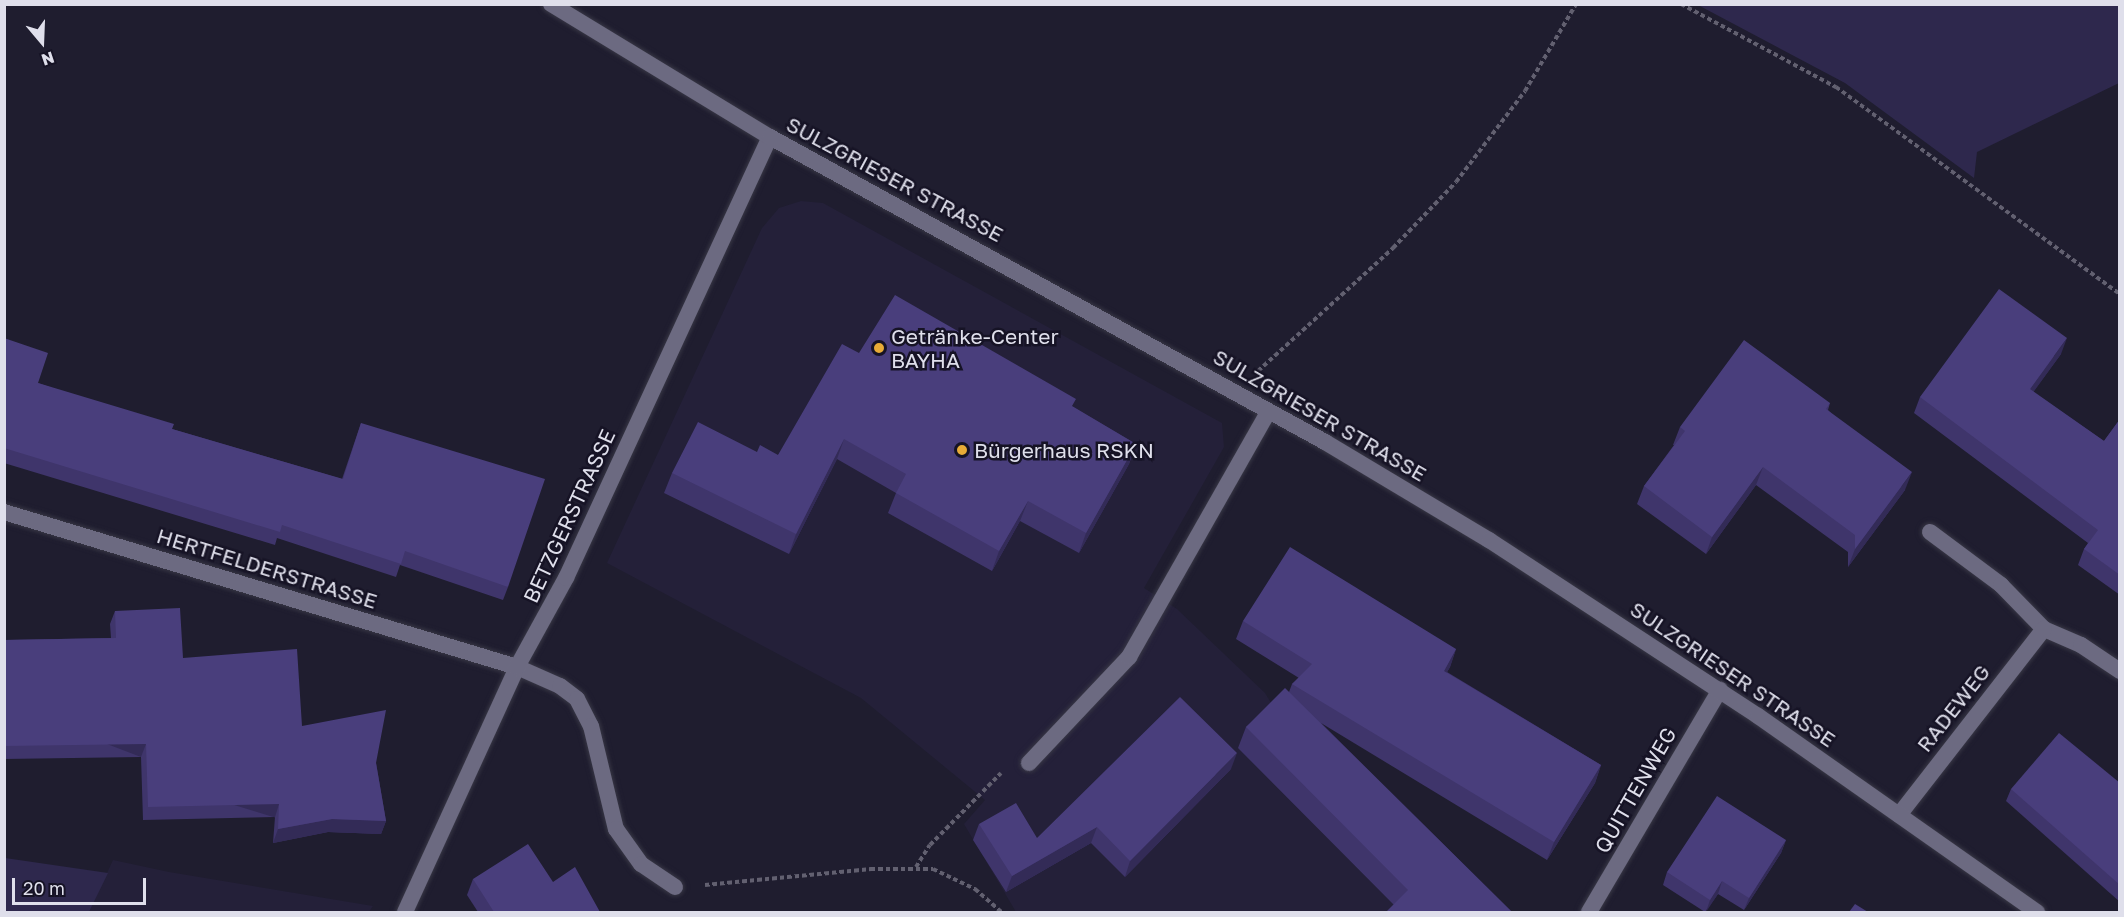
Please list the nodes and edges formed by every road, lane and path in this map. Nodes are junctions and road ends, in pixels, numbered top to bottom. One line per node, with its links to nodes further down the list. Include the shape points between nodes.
1 (551, 4): 4 (street, SULZGRIESER STRASSE)
2 (1576, 4): 6 (path, via 1525,91 1449,190 1379,261)
3 (1681, 4): 5 (path, via 1836,87)
4 (770, 137): 6 (street, SULZGRIESER STRASSE); 11 (street, BETZGERSTRASSE, via 566,578)
5 (2120, 294)
6 (1233, 393): 7 (street, SULZGRIESER STRASSE)
7 (1268, 412): 13 (street, SULZGRIESER STRASSE, via 1489,540); 14 (street, via 1129,657)
8 (4, 512): 11 (street, HERTFELDERSTRASSE)
9 (1930, 532): 10 (street, via 2001,585)
10 (2044, 629): 12 (street, via 2081,645); 15 (street, RADEWEG)
11 (517, 667): 17 (street, HERTFELDERSTRASSE, via 560,686 577,699 591,726 616,829 641,864); 18 (street, BETZGERSTRASSE)
12 (2120, 671)
13 (1720, 690): 15 (street, SULZGRIESER STRASSE); 20 (street, QUITTENWEG)
14 (1029, 763): 16 (path, via 997,775 930,845)
15 (1899, 815): 21 (street, SULZGRIESER STRASSE)
16 (916, 867): 17 (path); 19 (path, via 953,875)
17 (675, 887)
18 (405, 912)
19 (1001, 912)
20 (1589, 912)
21 (2037, 912)

